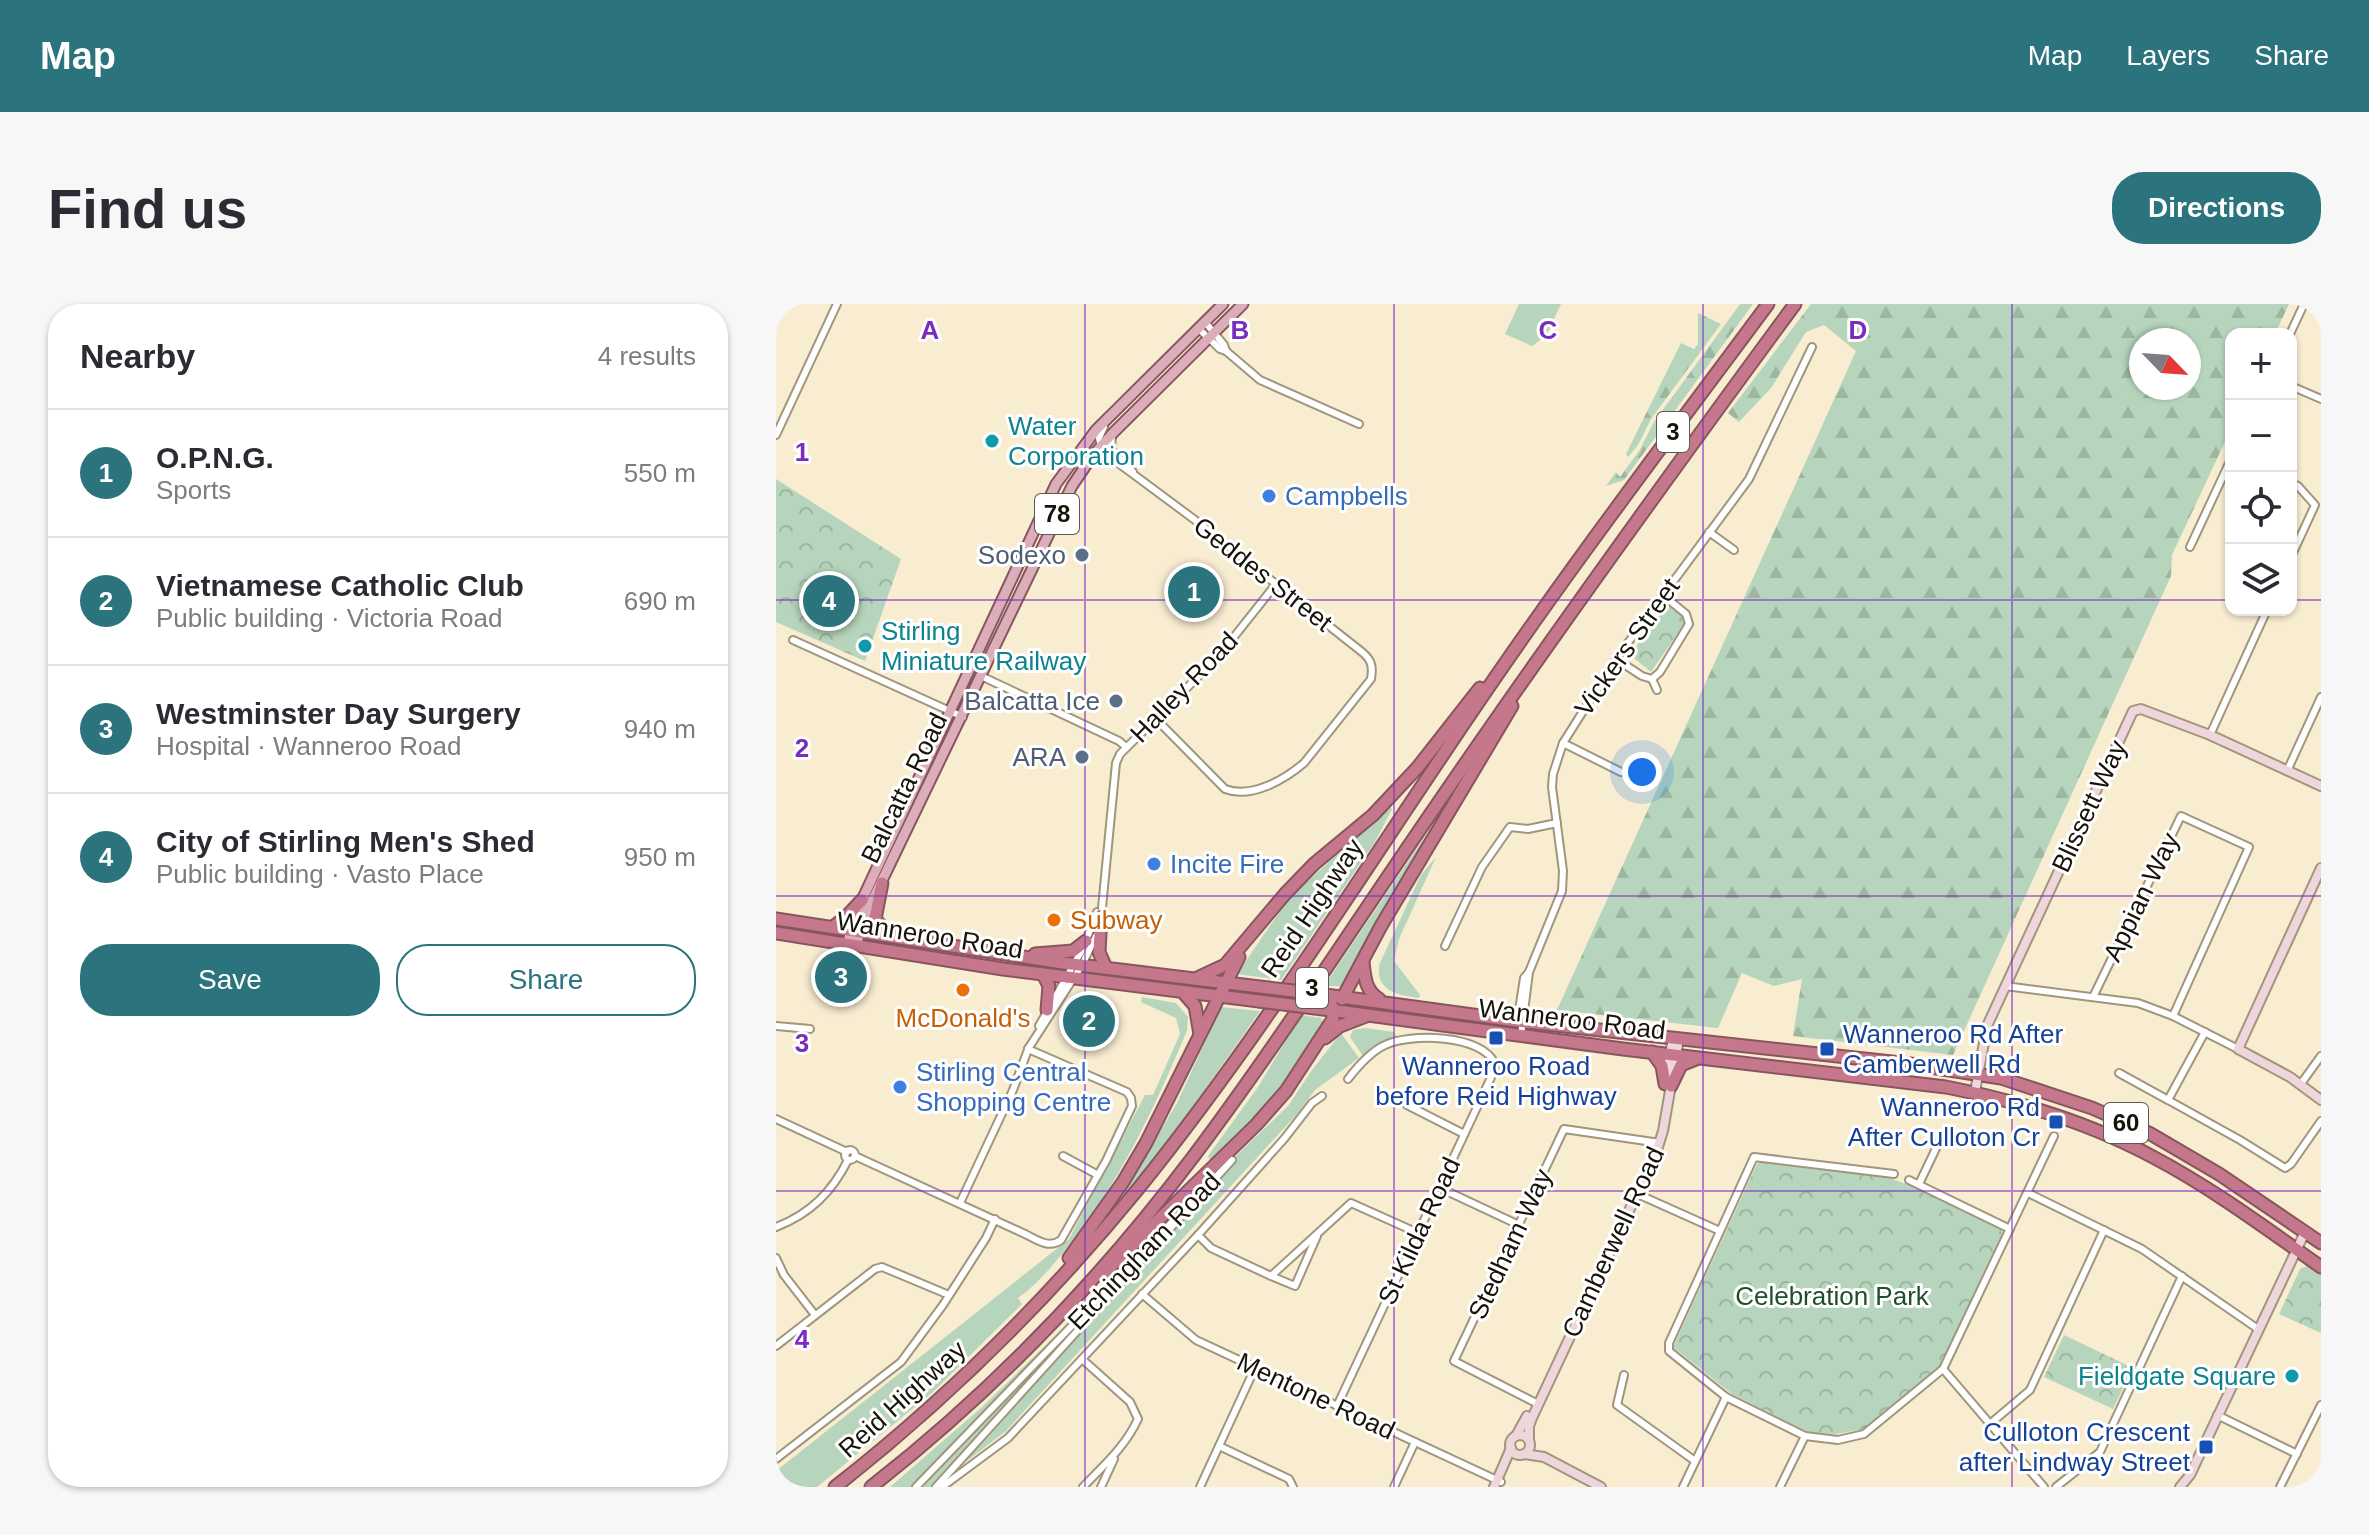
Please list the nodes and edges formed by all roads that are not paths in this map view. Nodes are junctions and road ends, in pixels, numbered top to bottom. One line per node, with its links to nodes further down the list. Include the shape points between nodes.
1 (837, 304): 15 (street)
2 (1223, 304): 7 (main road, Balcatta Road / 78)
3 (1243, 304): 9 (main road, Balcatta Road / 78)
4 (1768, 304): 28 (highway, Reid Highway / 3)
5 (1795, 304): 29 (highway, Reid Highway / 3)
6 (2304, 304): 8 (street)
7 (1202, 325): 9 (street); 13 (main road, Balcatta Road / 78)
8 (2293, 328)
9 (1211, 335): 14 (street, via 1260,380); 16 (main road, Balcatta Road / 78)
10 (1812, 347): 20 (street, Vickers Street, via 1749,479)
11 (2297, 389): 12 (street)
12 (2321, 399)
13 (1110, 416): 16 (street, via 1102,430); 17 (main road, Balcatta Road / 78)
14 (1359, 424)
15 (776, 435)
16 (1101, 449): 17 (street, via 1089,447); 24 (street, Geddes Street); 31 (main road, Balcatta Road / 78, via 1061,506)
17 (1072, 460): 35 (main road, Balcatta Road / 78, via 1047,500)
18 (2225, 472): 22 (street)
19 (2297, 486): 21 (street, via 2315,505)
20 (1709, 532): 23 (street); 25 (street, Vickers Street)
21 (2297, 544)
22 (2190, 547)
23 (1734, 550)
24 (1276, 584): 37 (street, Halley Road, via 1218,657); 37 (street, Geddes Street, via 1368,658 1373,668 1371,679 1304,763 1251,793 1237,794 1225,789)
25 (1663, 595): 30 (street, Vickers Street); 32 (street, via 1686,614 1689,624)
26 (2264, 616): 38 (street)
27 (793, 640): 35 (street)
28 (1519, 641): 50 (highway, via 1409,777); 136 (highway, Reid Highway / 3, via 1218,1084 1135,1192)
29 (1543, 649): 60 (highway); 135 (highway, Reid Highway / 3, via 1253,1075 1190,1161)
30 (1616, 659): 32 (street); 39 (street, Vickers Street)
31 (981, 676): 36 (main road, Balcatta Road / 78); 40 (street)
32 (1652, 679): 33 (street)
33 (1657, 690)
34 (2321, 697): 41 (street)
35 (949, 711): 36 (street); 48 (main road, Balcatta Road / 78)
36 (963, 717): 46 (main road, Balcatta Road / 78)
37 (1155, 718): 40 (street, Halley Road)
38 (2210, 735): 41 (street, Blissett Way); 67 (street, Blissett Way, via 2141,709 2133,711)
39 (1563, 743): 42 (street); 44 (street, Vickers Street, via 1553,774)
40 (1125, 746): 47 (street, Halley Road, via 1116,763)
41 (2287, 771): 43 (street, Blissett Way)
42 (1621, 772)
43 (2321, 786)
44 (1557, 823): 58 (street, via 1510,827 1482,867); 77 (street, Vickers Street, via 1562,891 1524,978)
45 (2321, 868): 86 (street)
46 (882, 883): 53 (main road, Balcatta Road / 78); 55 (highway, via 875,919)
47 (1103, 893): 49 (street, Halley Road); 56 (street, Halley Road)
48 (862, 900): 52 (highway); 53 (main road, Balcatta Road / 78)
49 (1101, 915): 61 (street, Halley Road, via 1095,941); 62 (highway, via 1099,952)
50 (1265, 916): 65 (highway, via 1225,965); 66 (highway)
51 (776, 919): 52 (highway, Wanneroo Road / 60)
52 (833, 927): 53 (highway, Wanneroo Road / 60)
53 (855, 930): 55 (highway, Wanneroo Road / 60); 57 (main road, Balcatta Road / 78)
54 (776, 933): 57 (highway, Wanneroo Road / 60)
55 (893, 937): 59 (highway, Wanneroo Road / 60)
56 (1086, 941): 59 (highway, via 1073,951); 61 (street, Halley Road)
57 (851, 945): 63 (highway, Wanneroo Road / 60)
58 (1445, 946)
59 (1018, 955): 61 (highway, Wanneroo Road / 60)
60 (1363, 960): 70 (highway); 72 (highway, via 1370,993)
61 (1078, 965): 62 (highway, Wanneroo Road / 60); 64 (street, Halley Road)
62 (1106, 968): 65 (highway, Wanneroo Road / 60)
63 (1043, 974): 64 (highway, Wanneroo Road / 60); 74 (highway, via 1049,986)
64 (1070, 978): 68 (highway, Wanneroo Road / 60); 74 (street); 85 (street)
65 (1194, 979): 66 (highway, Wanneroo Road / 60)
66 (1225, 982): 69 (highway); 73 (highway, Wanneroo Road / 60, bridge)
67 (2005, 986): 71 (street); 91 (street, Blissett Way, via 1987,1026)
68 (1182, 992): 69 (highway, Wanneroo Road / 60); 81 (highway, via 1196,1007)
69 (1218, 996): 73 (highway, Wanneroo Road / 60, bridge); 81 (highway)
70 (1344, 996): 72 (highway, Wanneroo Road / 60); 73 (highway, Wanneroo Road / 60)
71 (2093, 997): 76 (street, via 2138,1003); 76 (street, Appian Way, via 2181,816 2249,847)
72 (1383, 1001): 77 (highway, Wanneroo Road / 60)
73 (1323, 1002): 75 (highway, Wanneroo Road / 60); 84 (highway, via 1333,1019)
74 (1047, 1010): 85 (street)
75 (1370, 1015): 82 (highway, Wanneroo Road / 60); 84 (highway, via 1340,1026)
76 (2173, 1016): 80 (street)
77 (1520, 1021): 82 (street, Vickers Street); 83 (highway, Wanneroo Road / 60)
78 (776, 1026): 79 (street)
79 (810, 1029)
80 (2205, 1032): 86 (street); 98 (street)
81 (1200, 1034): 136 (highway, via 1123,1182)
82 (1518, 1035): 87 (highway, Wanneroo Road / 60)
83 (1676, 1038): 88 (street, Camberwell Road); 91 (highway, Wanneroo Road / 60)
84 (1319, 1044): 135 (highway, via 1256,1125)
85 (1028, 1049): 110 (street, via 1131,1098 1132,1106); 116 (street)
86 (2238, 1049): 95 (street)
87 (1652, 1052): 88 (highway, Wanneroo Road / 60); 94 (highway)
88 (1673, 1054): 90 (highway, Wanneroo Road / 60); 94 (street, Camberwell Road)
89 (2321, 1056): 95 (street)
90 (1700, 1057): 94 (highway, via 1681,1065); 96 (highway, Wanneroo Road / 60)
91 (1977, 1073): 96 (street, Blissett Way); 123 (highway, Wanneroo Road / 60, via 2061,1097 2149,1133)
92 (2119, 1073): 98 (street)
93 (1348, 1079): 103 (street, St Kilda Road, via 1382,1046 1414,1036 1481,1048 1492,1057 1494,1071)
94 (1668, 1085): 105 (street, Camberwell Road)
95 (2300, 1085): 99 (street)
96 (1975, 1092): 128 (highway, Wanneroo Road / 60, via 2058,1115 2141,1151)
97 (1322, 1096): 126 (street, Etchingham Road)
98 (2168, 1100): 102 (street, via 2285,1168)
99 (2321, 1100)
100 (1407, 1105): 103 (street)
101 (776, 1119): 107 (street)
102 (2321, 1121)
103 (1464, 1134): 113 (street, St Kilda Road)
104 (2054, 1136): 115 (street)
105 (1657, 1142): 114 (street, Camberwell Road); 118 (street, Stedham Way, via 1564,1129)
106 (1975, 1142): 112 (street, via 1947,1134)
107 (850, 1156): 116 (street); 119 (street, via 829,1192)
108 (1063, 1156): 110 (street)
109 (1894, 1174): 122 (street, via 1754,1157)
110 (1098, 1175): 117 (street, via 1055,1244)
111 (1909, 1180): 112 (street)
112 (1919, 1184): 120 (street)
113 (1440, 1188): 118 (street); 125 (street, St Kilda Road)
114 (1635, 1193): 122 (street); 145 (street, Camberwell Road)
115 (2028, 1193): 120 (street); 121 (street)
116 (960, 1203): 117 (street)
117 (995, 1219): 134 (street)
118 (1519, 1225): 145 (street, Stedham Way, via 1454,1361)
119 (776, 1227)
120 (2010, 1229): 142 (street)
121 (2104, 1230): 132 (street); 149 (street, via 2030,1390)
122 (1720, 1231): 144 (street, via 1669,1351)
123 (2305, 1232): 127 (highway, Wanneroo Road / 60); 128 (street)
124 (1318, 1233): 125 (street, via 1351,1203); 131 (street); 131 (street, via 1295,1286)
125 (1418, 1233): 147 (street, St Kilda Road)
126 (1198, 1235): 131 (street, via 1211,1248); 133 (street, Etchingham Road)
127 (2321, 1243)
128 (2296, 1250): 130 (highway, Wanneroo Road / 60); 138 (street)
129 (776, 1258): 137 (street)
130 (2321, 1267)
131 (1271, 1276)
132 (2182, 1276): 138 (street); 176 (street, via 2100,1452)
133 (1142, 1294): 140 (street, Etchingham Road); 141 (street, Mentone Road, via 1196,1340)
134 (949, 1295): 137 (street, via 882,1267); 160 (street, via 901,1362)
135 (1061, 1312): 164 (highway, Reid Highway / 3)
136 (1026, 1314): 163 (highway, Reid Highway / 3)
137 (815, 1315): 139 (street)
138 (2258, 1329): 148 (street)
139 (776, 1346)
140 (1082, 1359): 156 (street, via 1130,1402 1138,1419); 166 (street, Etchingham Road, via 1008,1438)
141 (1255, 1368): 147 (street, Mentone Road); 154 (street)
142 (1943, 1369): 149 (street); 151 (street, via 1864,1434 1838,1440)
143 (1624, 1375): 161 (street, via 1617,1405)
144 (1726, 1397): 151 (street); 161 (street)
145 (1536, 1403): 150 (street, Camberwell Road); 152 (street, Camberwell Road)
146 (2321, 1405): 158 (street)
147 (1337, 1406): 153 (street, Mentone Road)
148 (2217, 1415): 158 (street); 177 (street)
149 (1991, 1423): 175 (street)
150 (1516, 1436): 152 (street); 155 (street)
151 (1805, 1436): 174 (street)
152 (1529, 1441): 157 (street, via 1529,1450); 159 (street)
153 (1415, 1442): 162 (street, Mentone Road); 171 (street)
154 (1219, 1446): 169 (street); 170 (street, via 1289,1479)
155 (1511, 1448): 157 (street); 162 (street)
156 (1117, 1452): 167 (street); 168 (street)
157 (1522, 1454): 159 (street); 162 (street)
158 (2297, 1454): 178 (street)
159 (1544, 1457): 172 (street)
160 (776, 1459)
161 (1695, 1461): 173 (street)
162 (1497, 1484)
163 (835, 1487)
164 (871, 1487)
165 (916, 1487): 166 (street, Etchingham Road, via 1232,1160)
166 (939, 1487)
167 (1083, 1487)
168 (1101, 1487)
169 (1200, 1487)
170 (1293, 1487)
171 (1394, 1487)
172 (1601, 1487)
173 (1683, 1487)
174 (1780, 1487)
175 (2044, 1487)
176 (2056, 1487)
177 (2180, 1487)
178 (2280, 1487)

